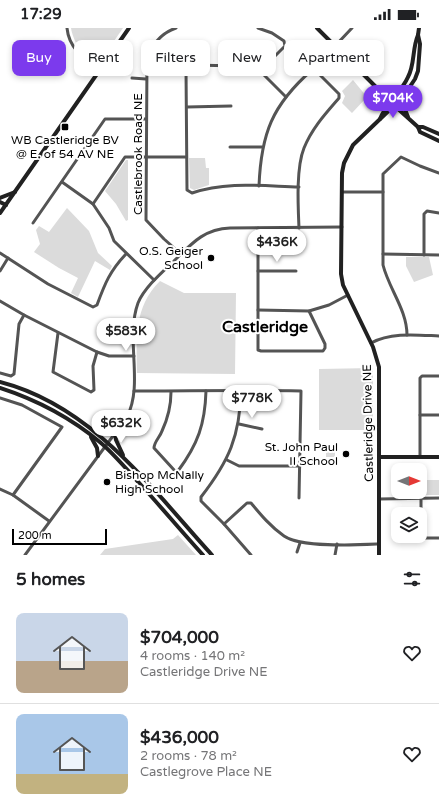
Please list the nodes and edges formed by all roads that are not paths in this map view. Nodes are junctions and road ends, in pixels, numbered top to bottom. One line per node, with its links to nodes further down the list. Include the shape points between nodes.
1 (67, 28): 12 (street)
2 (129, 28): 9 (street)
3 (176, 28): 19 (street, Castlebrook Road NE, via 164,34 150,49)
4 (258, 28): 13 (street, via 284,41 285,46)
5 (317, 28): 10 (street)
6 (352, 28): 11 (street)
7 (419, 28): 8 (street)
8 (418, 35): 20 (street, via 418,71); 22 (street, via 411,71)
9 (121, 40)
10 (329, 40)
11 (341, 40)
12 (74, 46)
13 (276, 55)
14 (218, 66): 24 (street, via 190,66 186,69)
15 (95, 76): 38 (street)
16 (266, 76): 21 (street)
17 (364, 76): 22 (street)
18 (132, 78): 19 (street)
19 (146, 78): 25 (street, Castlebrook Road NE)
20 (403, 96): 22 (street); 26 (street, via 404,107)
21 (286, 97): 31 (street, via 272,120); 37 (street, via 312,70 339,94 339,98 318,122 304,148)
22 (392, 104): 26 (street); 39 (street, Castleridge Drive NE, via 353,145 342,173)
23 (231, 106): 24 (street)
24 (187, 107): 33 (street)
25 (146, 119): 32 (street, Castlebrook Road NE); 35 (street, via 105,119)
26 (410, 121): 27 (street)
27 (418, 127): 28 (street); 29 (street, via 420,132)
28 (439, 134)
29 (439, 141)
30 (230, 147): 31 (street)
31 (262, 147): 36 (street)
32 (146, 157): 33 (street); 43 (street, via 125,157); 53 (street, Castlebrook Road NE, via 146,220)
33 (186, 157): 36 (street, via 187,190 192,194 217,187)
34 (439, 173): 40 (street, via 401,157 383,174)
35 (62, 182): 43 (street); 47 (street)
36 (259, 186): 37 (street)
37 (299, 187): 50 (street)
38 (15, 192): 41 (street); 44 (street)
39 (342, 192): 40 (street); 48 (street, Castleridge Drive NE)
40 (383, 192): 54 (street)
41 (0, 198)
42 (0, 202): 44 (street)
43 (93, 204): 52 (street, via 114,242)
44 (3, 207): 45 (street)
45 (0, 213)
46 (439, 213): 55 (street, via 424,214)
47 (33, 223)
48 (342, 227): 50 (street); 62 (street, Castleridge Drive NE, via 341,274)
49 (258, 228): 50 (street); 53 (street, via 214,230 206,233); 59 (street)
50 (299, 228)
51 (0, 253): 57 (street)
52 (126, 254): 57 (street, via 114,267 97,305 94,306 48,284); 61 (street)
53 (181, 254): 61 (street)
54 (383, 254): 55 (street); 68 (street, via 385,274 406,318)
55 (424, 255): 56 (street)
56 (439, 255)
57 (8, 258): 58 (street)
58 (0, 271)
59 (258, 271): 60 (street); 64 (street)
60 (296, 271)
61 (154, 280): 72 (street, via 139,301 134,318)
62 (348, 295): 65 (street, via 329,305); 70 (street, Castleridge Drive NE)
63 (0, 301): 66 (street)
64 (258, 310): 65 (street); 65 (street, via 258,350 323,351 325,344)
65 (309, 311)
66 (24, 315): 67 (street); 73 (street, via 19,324 14,374 11,376)
67 (58, 333): 71 (street); 71 (street, via 53,372 91,392 94,390 93,366)
68 (407, 335): 69 (street); 70 (street, via 384,338)
69 (439, 336)
70 (371, 343): 92 (street, Castleridge Drive NE, via 378,366)
71 (97, 352): 72 (street, via 109,356)
72 (134, 356): 78 (street)
73 (0, 373)
74 (439, 376): 82 (street, via 420,378)
75 (0, 382): 88 (street, via 58,406)
76 (0, 388): 87 (street, via 55,411)
77 (241, 390): 79 (street); 84 (street); 96 (street, via 301,391)
78 (134, 391): 80 (street); 86 (street, via 131,409)
79 (206, 391): 80 (street); 80 (street, via 206,409 198,439 178,471 175,471 154,448 168,419)
80 (171, 392)
81 (0, 398): 98 (street, via 22,405 62,427)
82 (420, 415): 83 (street); 93 (street)
83 (439, 415)
84 (239, 424): 85 (street); 95 (street)
85 (262, 429)
86 (115, 433): 88 (street); 91 (street)
87 (90, 435): 89 (street); 90 (street)
88 (108, 442): 89 (street); 91 (street)
89 (105, 447): 90 (street); 113 (street)
90 (98, 456): 105 (street)
91 (124, 457): 114 (street)
92 (379, 457): 93 (street); 102 (street, Castleridge Drive NE)
93 (420, 457): 94 (street)
94 (439, 457)
95 (227, 460): 96 (street, via 239,466); 106 (street, via 201,497 201,501)
96 (300, 466): 99 (street)
97 (0, 489): 98 (street)
98 (13, 495): 105 (street)
99 (299, 498)
100 (427, 498): 101 (street)
101 (439, 498)
102 (379, 499): 103 (street); 110 (street, Castleridge Drive NE)
103 (391, 499)
104 (421, 499): 107 (street, via 421,536)
105 (49, 521): 112 (street)
106 (224, 524): 108 (street, via 247,503 251,503 284,536); 115 (street)
107 (439, 538)
108 (300, 543): 109 (street); 111 (street)
109 (337, 544): 110 (street); 116 (street)
110 (379, 544): 117 (street, Castleridge Drive NE)
111 (298, 552)
112 (25, 555)
113 (204, 555)
114 (212, 555)
115 (251, 555)
116 (336, 555)
117 (379, 555)

